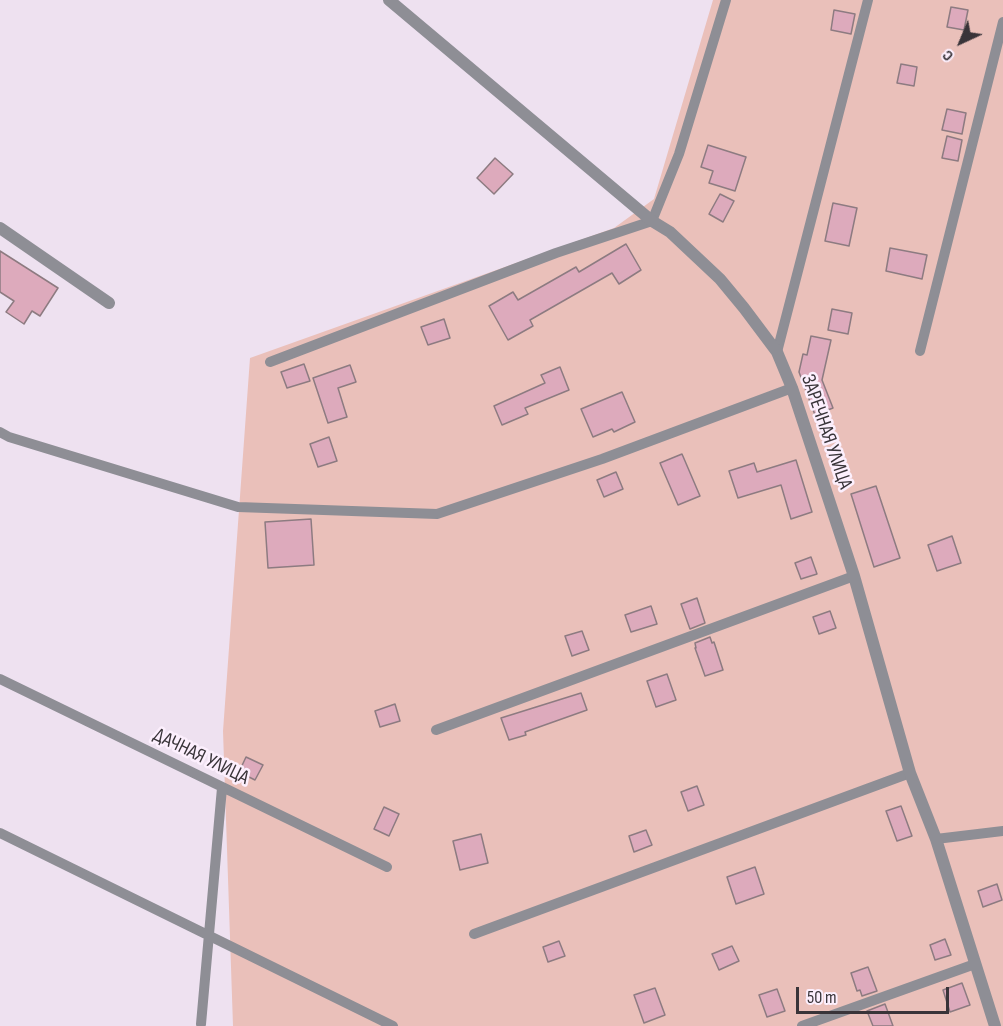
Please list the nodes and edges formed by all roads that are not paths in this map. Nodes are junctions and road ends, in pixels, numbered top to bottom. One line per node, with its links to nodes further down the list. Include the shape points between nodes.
1 (389, 0): 5 (street, ЗАРЕЧНАЯ УЛИЦА)
2 (726, 0): 5 (lane, via 679,154)
3 (868, 0): 9 (lane)
4 (1003, 21): 8 (lane)
5 (652, 221): 9 (street, ЗАРЕЧНАЯ УЛИЦА, via 670,232 720,279); 10 (lane, via 556,253)
6 (0, 228): 7 (street)
7 (109, 303)
8 (920, 351)
9 (777, 352): 11 (street, ЗАРЕЧНАЯ УЛИЦА)
10 (270, 362)
11 (792, 388): 12 (lane, via 602,459 437,514 238,507); 13 (street, ЗАРЕЧНАЯ УЛИЦА)
12 (0, 432)
13 (854, 576): 15 (lane); 16 (street, ЗАРЕЧНАЯ УЛИЦА)
14 (0, 679): 17 (lane, ДАЧНАЯ УЛИЦА)
15 (436, 730)
16 (910, 773): 20 (street, ЗАРЕЧНАЯ УЛИЦА); 22 (lane)
17 (222, 788): 21 (lane, ДАЧНАЯ УЛИЦА); 23 (lane)
18 (1003, 831): 20 (lane)
19 (0, 833): 23 (lane)
20 (936, 839): 24 (street, ЗАРЕЧНАЯ УЛИЦА)
21 (387, 867)
22 (474, 934)
23 (209, 935): 25 (lane); 26 (lane)
24 (975, 964): 27 (lane); 28 (street, ЗАРЕЧНАЯ УЛИЦА)
25 (201, 1024)
26 (393, 1026)
27 (802, 1026)
28 (995, 1026)

